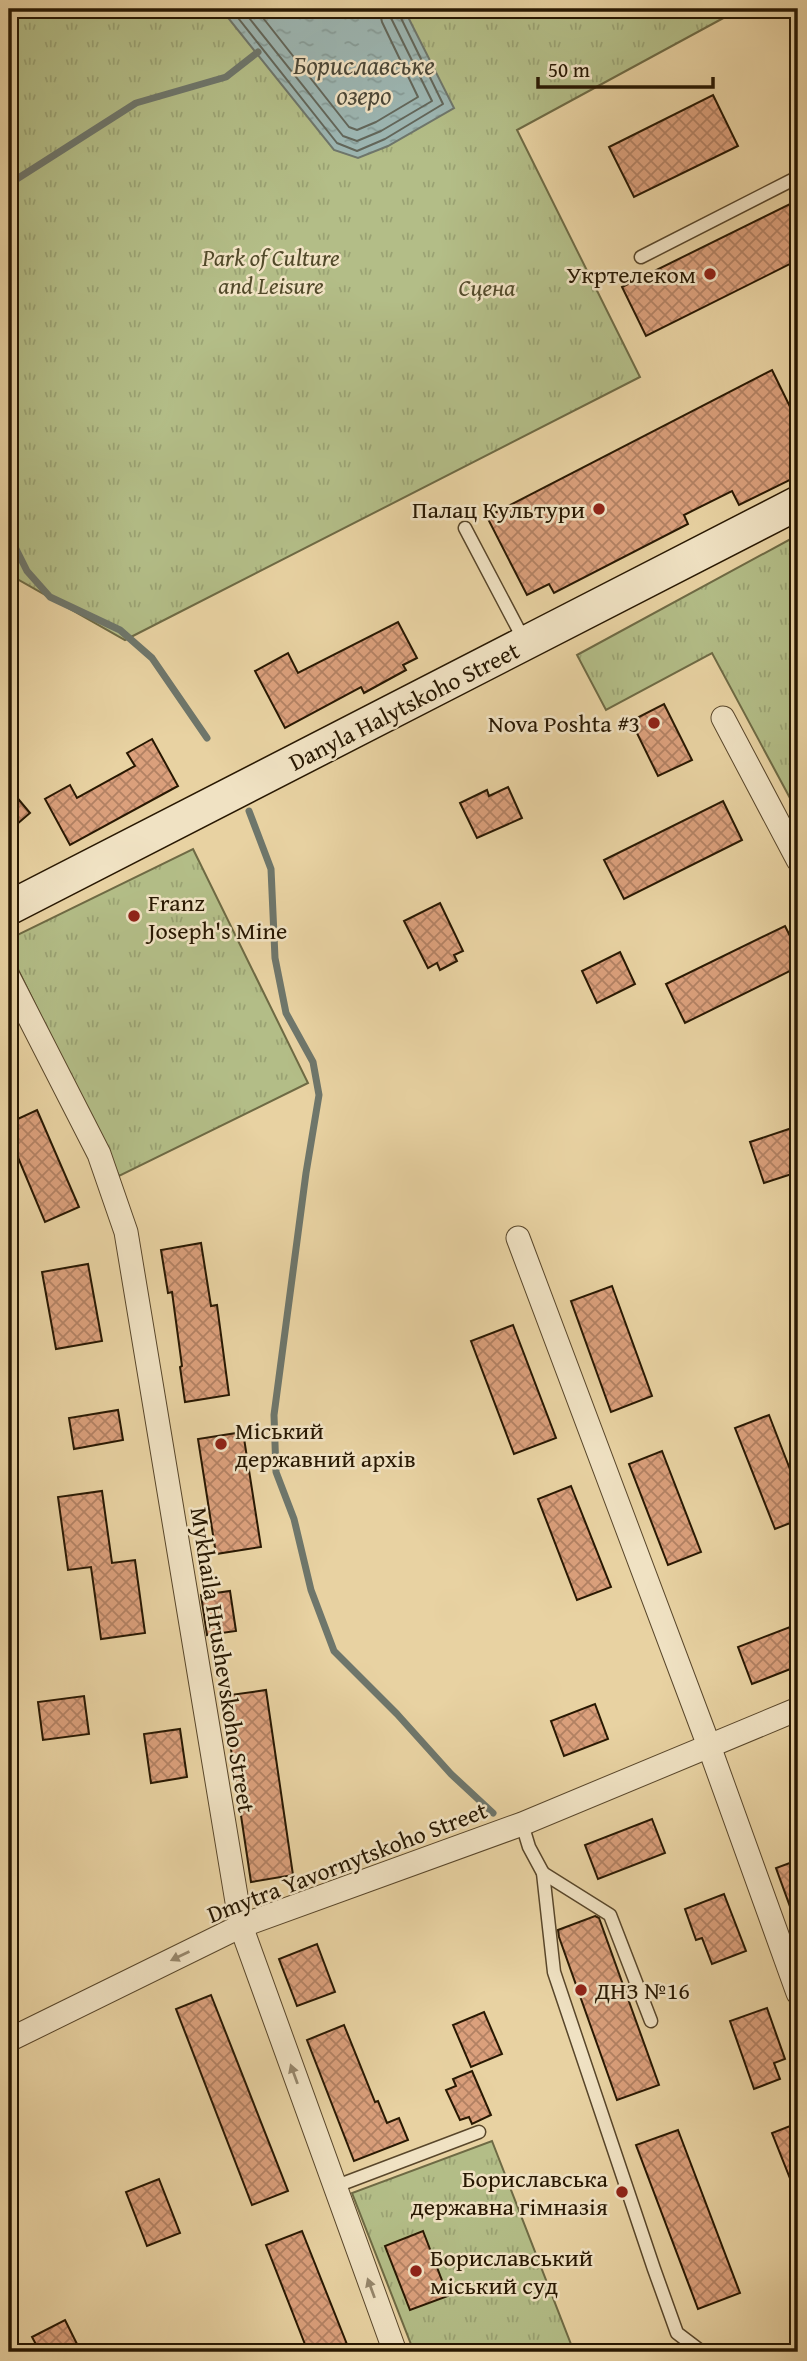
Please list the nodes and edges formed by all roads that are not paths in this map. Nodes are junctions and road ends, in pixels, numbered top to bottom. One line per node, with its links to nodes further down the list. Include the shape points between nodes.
1 (798, 177): 2 (lane)
2 (641, 257)
3 (798, 503): 5 (main road, Danyla Halytskoho Street)
4 (466, 528): 5 (lane)
5 (525, 643): 8 (main road, Danyla Halytskoho Street)
6 (723, 718): 7 (street)
7 (798, 860)
8 (9, 908)
9 (9, 978): 15 (street, Mykhaila Hrushevskoho Street, via 99,1154 126,1232)
10 (518, 1238): 12 (street)
11 (798, 1709): 12 (street, Dmytra Yavornytskoho Street)
12 (709, 1746): 13 (street, Dmytra Yavornytskoho Street); 16 (street)
13 (522, 1824): 14 (lane); 15 (street, Dmytra Yavornytskoho Street)
14 (543, 1873): 17 (lane, via 610,1914); 22 (lane, via 558,1985 677,2333)
15 (241, 1926): 18 (street, Dmytra Yavornytskoho Street, one-way to 18); 20 (street, Mykhaila Hrushevskoho Street, one-way to 15)
16 (798, 1993)
17 (651, 2021)
18 (9, 2040)
19 (479, 2132): 20 (lane)
20 (334, 2187): 21 (street, Mykhaila Hrushevskoho Street, one-way to 20)
21 (395, 2352)
22 (702, 2352)

